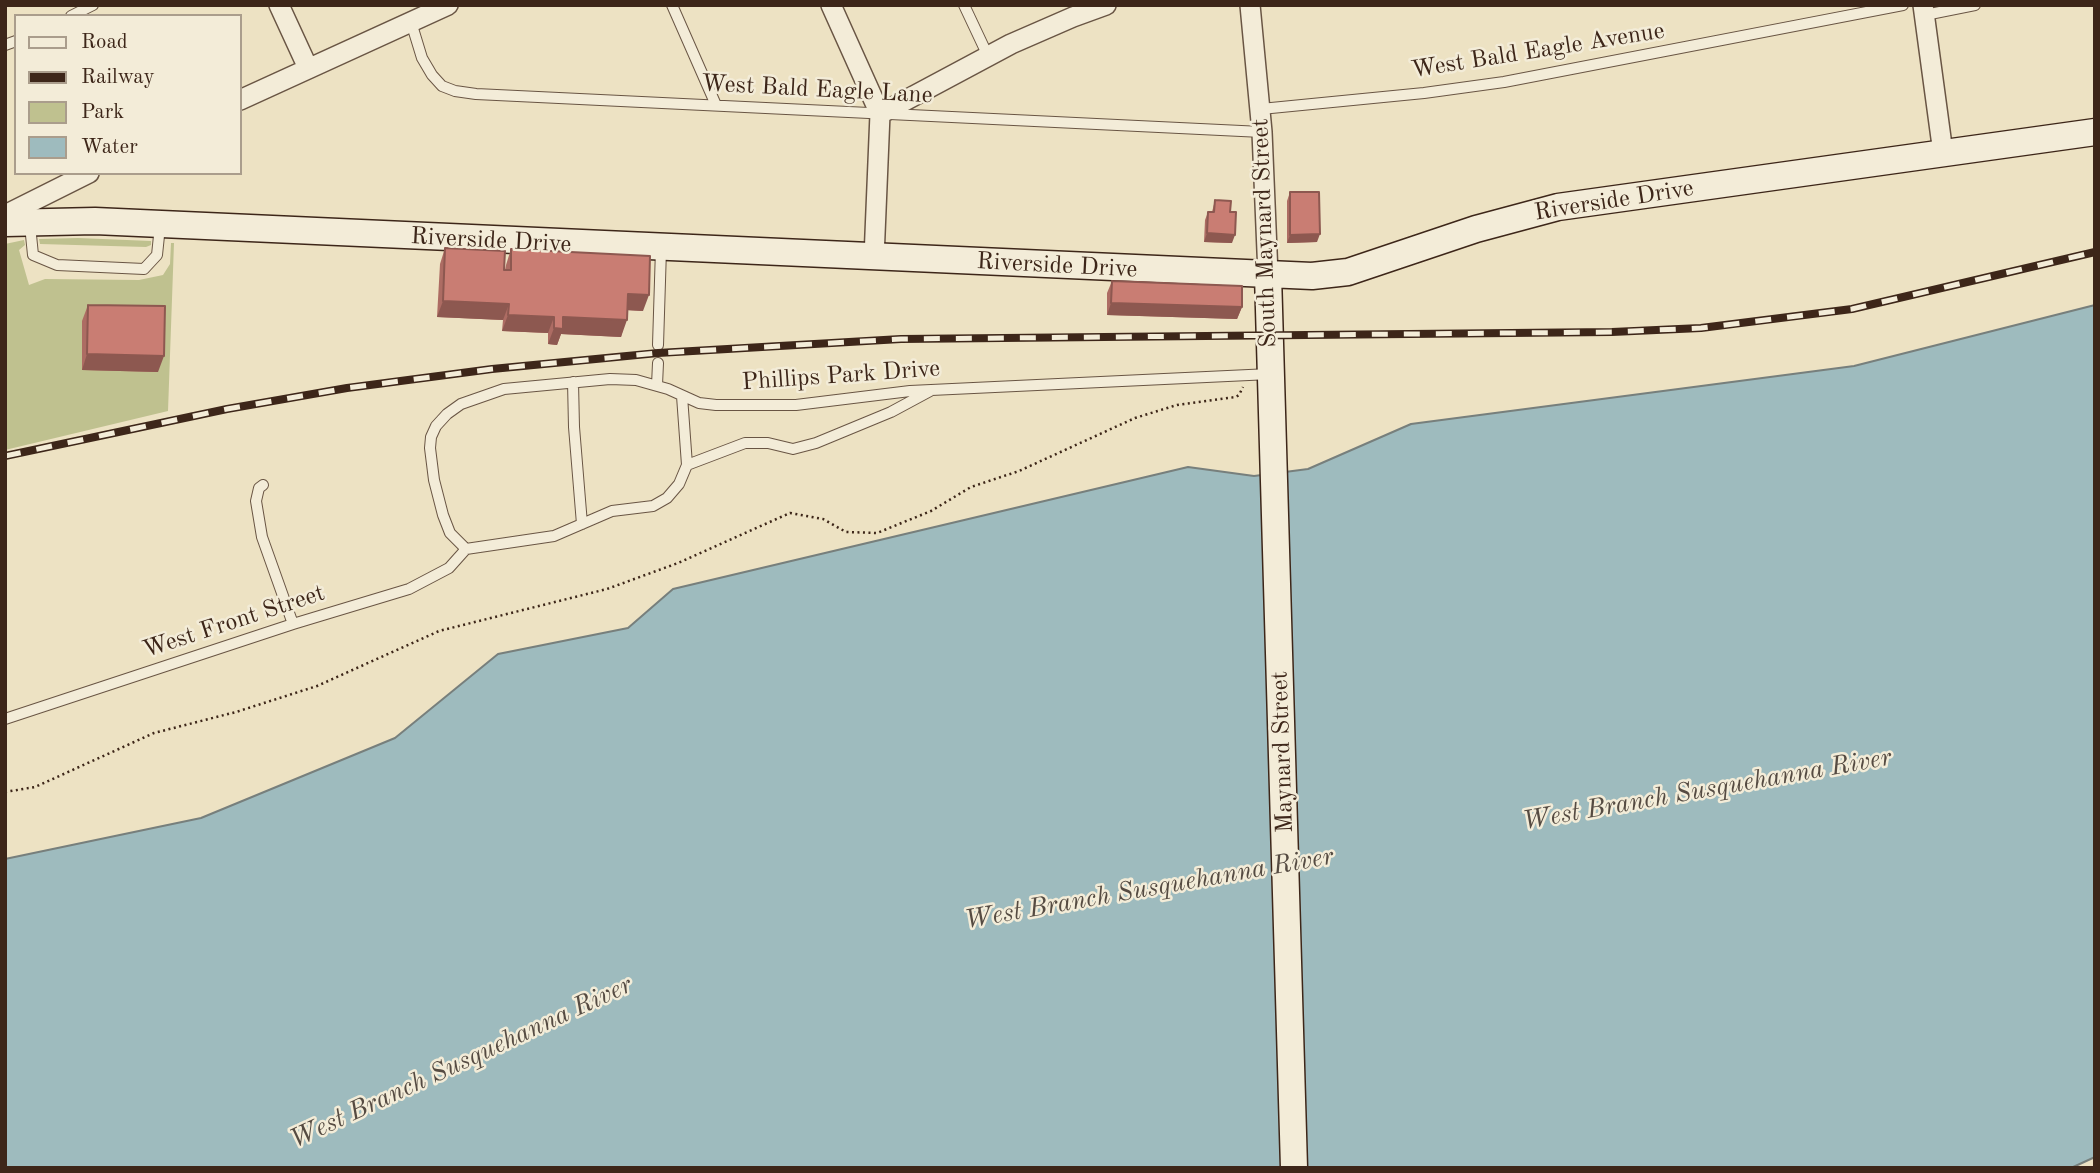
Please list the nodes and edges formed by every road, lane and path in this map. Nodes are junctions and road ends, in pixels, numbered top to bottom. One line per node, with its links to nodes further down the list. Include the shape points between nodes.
1 (93, 5): 12 (lane)
2 (279, 5): 15 (street)
3 (448, 5): 13 (street)
4 (672, 5): 17 (lane)
5 (831, 5): 19 (street)
6 (964, 5): 14 (lane)
7 (1250, 5): 18 (street, South Maynard Street)
8 (1903, 5): 18 (lane, West Bald Eagle Avenue, via 1504,82)
9 (1975, 5): 11 (lane)
10 (1104, 6): 14 (street)
11 (1924, 10): 22 (street)
12 (75, 14)
13 (411, 22): 15 (street); 17 (lane, West Bald Eagle Lane, via 432,75 455,91)
14 (988, 56): 19 (street)
15 (308, 68): 16 (street)
16 (242, 99)
17 (716, 105): 19 (lane, West Bald Eagle Lane)
18 (1261, 109): 20 (street, South Maynard Street)
19 (880, 114): 20 (lane, West Bald Eagle Lane); 27 (street)
20 (1262, 132): 28 (street, South Maynard Street)
21 (2095, 132): 22 (main road, Riverside Drive)
22 (1943, 153): 28 (main road, Riverside Drive, via 1558,207 1348,272)
23 (86, 175): 24 (street)
24 (13, 219): 25 (main road, Riverside Drive); 25 (lane, via 33,255 57,265 144,268 157,255)
25 (160, 225): 26 (main road, Riverside Drive)
26 (661, 248): 27 (main road, Riverside Drive); 29 (lane)
27 (874, 258): 28 (main road, Riverside Drive)
28 (1268, 275): 31 (main road, South Maynard Street)
29 (657, 345)
30 (658, 363): 34 (lane)
31 (1271, 373): 35 (lane, Phillips Park Drive); 37 (main road, South Maynard Street)
32 (573, 382): 34 (lane, Phillips Park Drive, via 636,380); 40 (lane); 41 (lane, Phillips Park Drive, via 489,393 461,404 436,426 430,448 434,480 450,533)
33 (1244, 384): 44 (path, via 1236,397 1177,405 1135,418 1019,471 971,487 931,511 877,533 846,533 823,519 790,513 607,590 439,631 317,686 154,733 35,787)
34 (657, 385): 36 (lane, Phillips Park Drive)
35 (934, 389): 36 (lane, Phillips Park Drive, via 796,405 716,405); 38 (lane, via 816,443 793,449 745,443)
36 (682, 396): 38 (lane)
37 (1274, 462): 45 (main road, Maynard Street)
38 (687, 465): 40 (lane, via 667,498 653,506 612,511)
39 (263, 485): 42 (lane, via 257,500 262,537)
40 (582, 524): 41 (lane, via 554,536)
41 (466, 549): 42 (lane, West Front Street, via 449,568 409,589)
42 (293, 624): 43 (lane, West Front Street)
43 (5, 719)
44 (5, 792)
45 (1294, 1168)

